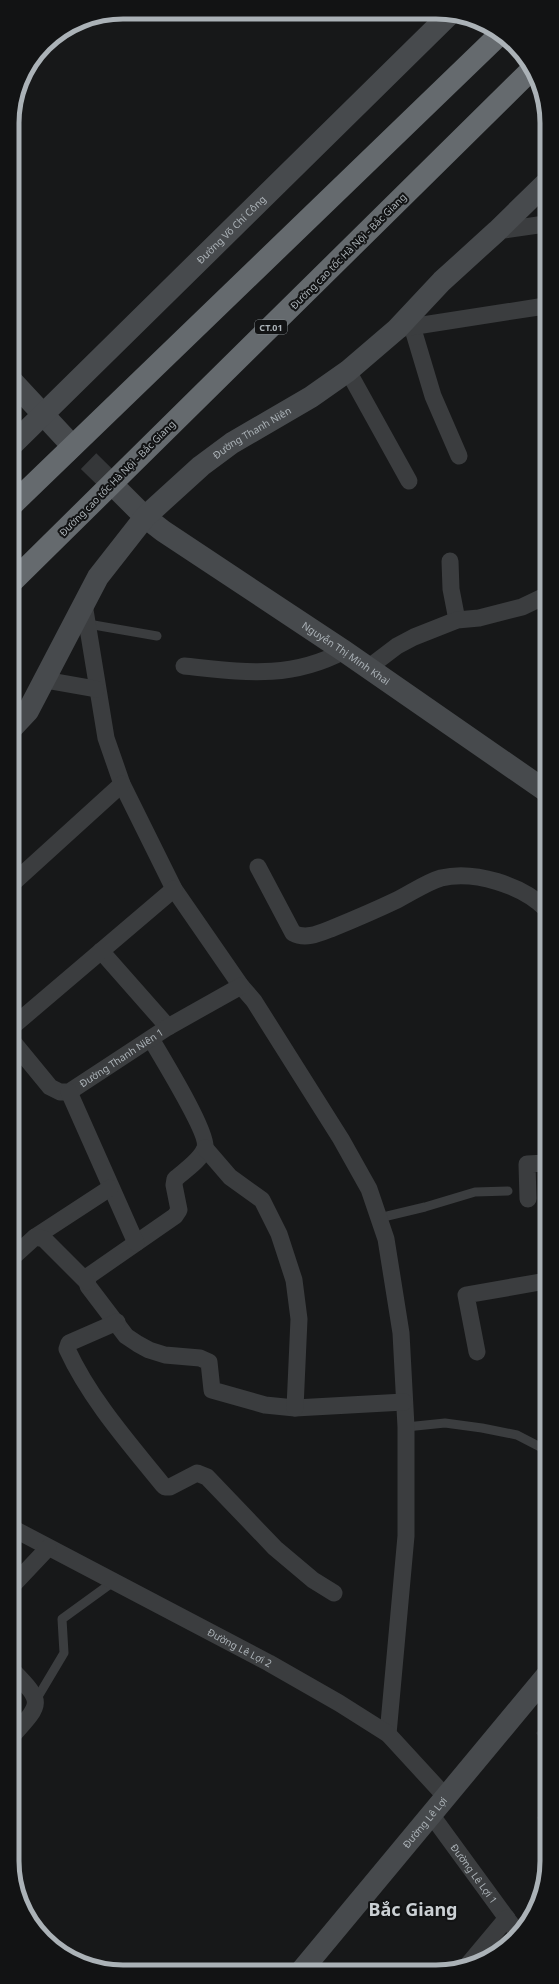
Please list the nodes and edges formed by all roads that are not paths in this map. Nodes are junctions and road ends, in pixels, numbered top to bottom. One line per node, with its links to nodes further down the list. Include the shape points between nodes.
1 (444, 20): 11 (street, Đường Võ Chí Công)
2 (495, 38): 17 (highway)
3 (527, 74): 20 (highway, Đường cao tốc Hà Nội - Bắc Giang / CT.01)
4 (540, 189): 6 (street, Đường Thanh Niên)
5 (540, 225): 6 (street)
6 (497, 231): 8 (street, Đường Thanh Niên, via 442,281)
7 (540, 307): 8 (street)
8 (405, 327): 9 (street, Đường Thanh Niên); 14 (street)
9 (348, 371): 15 (street); 18 (street, Đường Thanh Niên, via 232,443)
10 (19, 389): 11 (street)
11 (44, 414): 12 (street, Đường Võ Chí Công); 13 (street)
12 (19, 438)
13 (65, 438)
14 (460, 456)
15 (409, 481)
16 (118, 490): 18 (street, Nguyễn Thị Minh Khai)
17 (19, 498)
18 (145, 517): 22 (street, Đường Thanh Niên, via 98,577); 25 (street, Nguyễn Thị Minh Khai)
19 (450, 561): 23 (street, via 451,589)
20 (19, 575)
21 (540, 598): 23 (street, via 522,607 479,618)
22 (86, 614): 24 (lane); 28 (street, Đường Thanh Niên); 29 (street)
23 (457, 620): 27 (street, via 397,646)
24 (157, 636)
25 (344, 651): 26 (street, via 324,662 267,673); 27 (street, Nguyễn Thị Minh Khai)
26 (184, 666)
27 (368, 668): 32 (street, Nguyễn Thị Minh Khai)
28 (45, 680): 29 (street); 30 (street, Đường Thanh Niên, via 28,711)
29 (96, 688): 31 (street, via 106,738)
30 (19, 721)
31 (122, 784): 34 (street); 35 (street)
32 (540, 784)
33 (258, 867): 36 (street, via 293,933 300,937 316,934 374,911 441,878 471,876 493,881 522,891)
34 (19, 878)
35 (174, 889): 37 (street); 38 (street)
36 (540, 903)
37 (101, 951): 39 (street); 40 (street)
38 (241, 986): 40 (street, Đường Thanh Niên 1); 49 (street, via 254,1001 342,1139 369,1189)
39 (19, 1021)
40 (168, 1027): 41 (street, Đường Thanh Niên 1)
41 (151, 1039): 43 (street, Đường Thanh Niên 1); 44 (street, via 189,1106)
42 (19, 1049): 43 (street, Đường Thanh Niên 1, via 50,1087 60,1092)
43 (69, 1092): 46 (street)
44 (205, 1148): 51 (street, via 200,1156 175,1178 179,1210 175,1216); 58 (street, via 230,1177 262,1200 279,1234 294,1280 299,1319)
45 (540, 1163): 48 (street, via 527,1164)
46 (110, 1188): 50 (street); 51 (street)
47 (508, 1191): 49 (lane, via 475,1192)
48 (528, 1199)
49 (379, 1218): 57 (street, via 386,1239 401,1333)
50 (35, 1237): 52 (street); 53 (street, via 44,1239)
51 (136, 1243): 53 (street, via 90,1275)
52 (19, 1252)
53 (87, 1282): 55 (street)
54 (540, 1282): 56 (street, via 466,1294)
55 (117, 1322): 58 (street, via 126,1336 149,1350 210,1362 212,1390 265,1404); 65 (street, via 69,1343 67,1349 78,1373 162,1484 170,1487 197,1473 207,1477 275,1548)
56 (477, 1352)
57 (404, 1402): 58 (street); 59 (street)
58 (294, 1408)
59 (406, 1428): 60 (lane, via 444,1423 482,1428 517,1435); 70 (street, via 406,1536)
60 (540, 1447)
61 (19, 1532): 62 (street, Đường Lê Lợi 2)
62 (48, 1548): 63 (street); 64 (street, Đường Lê Lợi 2)
63 (19, 1579)
64 (113, 1582): 68 (lane, via 62,1618 64,1653); 70 (street, Đường Lê Lợi 2, via 269,1663)
65 (334, 1593)
66 (19, 1677): 68 (street, via 32,1691)
67 (540, 1683): 71 (street, Đường Lê Lợi)
68 (36, 1700): 69 (street, via 35,1709)
69 (19, 1728)
70 (388, 1734): 71 (street, Đường Lê Lợi 2)
71 (445, 1796): 72 (street, Đường Lê Lợi)
72 (430, 1813): 73 (street, Đường Lê Lợi 1); 76 (street, Đường Lê Lợi)
73 (506, 1918): 74 (street, Đường Lê Lợi 1); 75 (street)
74 (515, 1929)
75 (474, 1957)
76 (306, 1965)

